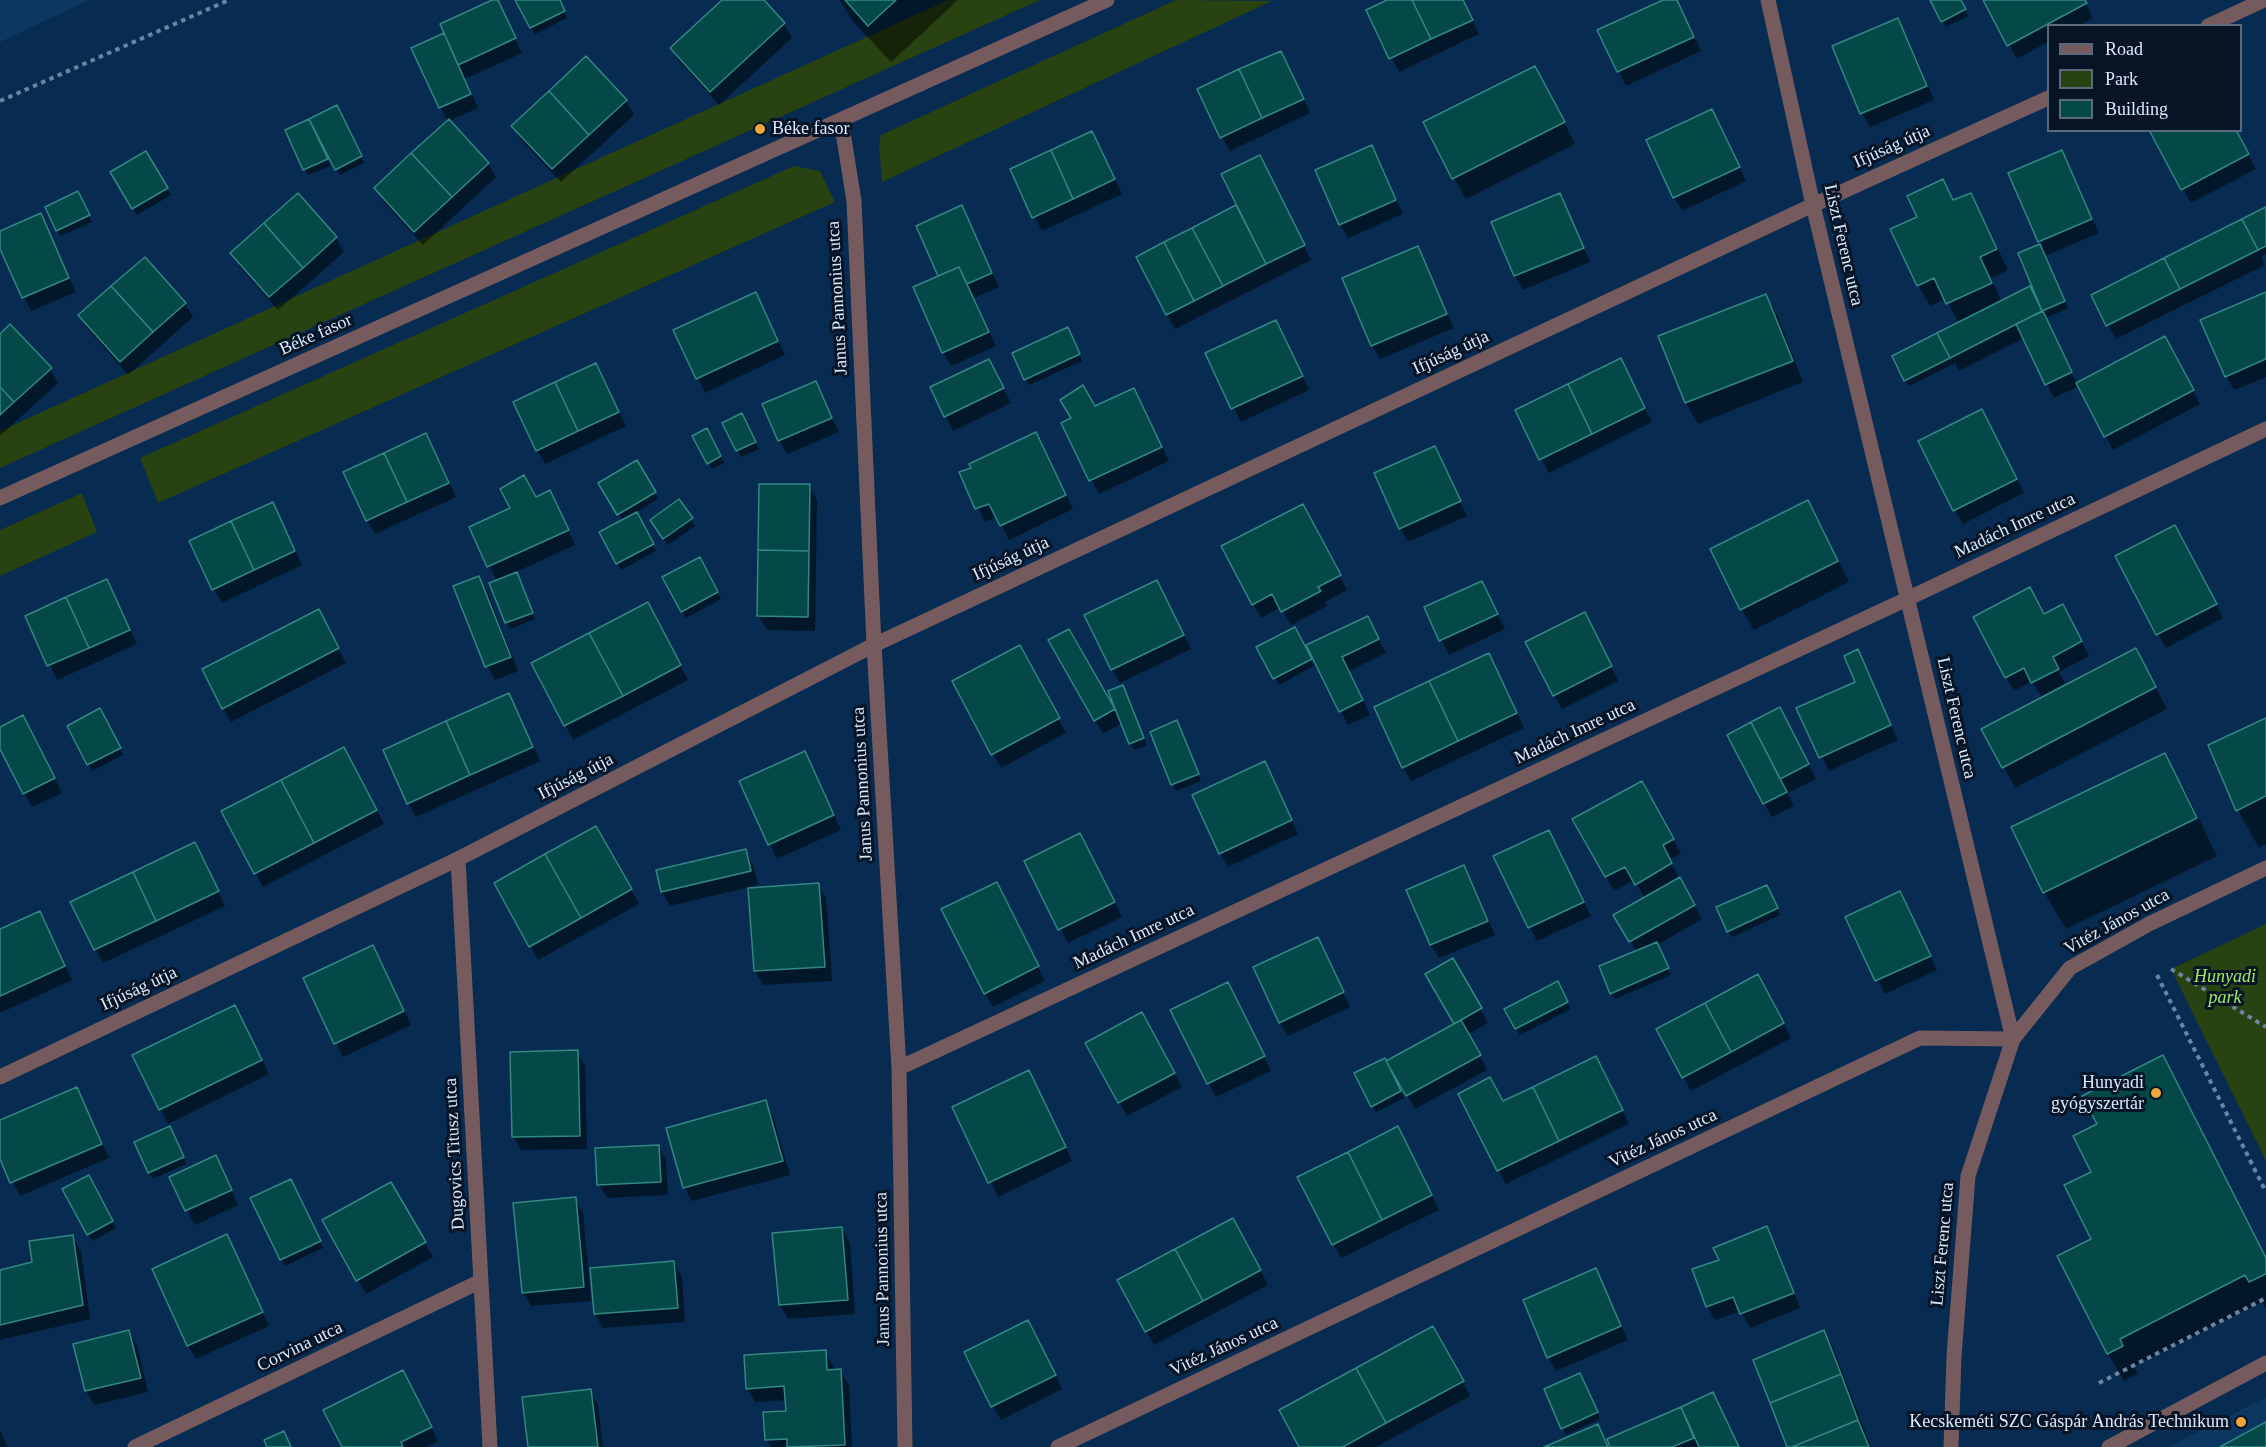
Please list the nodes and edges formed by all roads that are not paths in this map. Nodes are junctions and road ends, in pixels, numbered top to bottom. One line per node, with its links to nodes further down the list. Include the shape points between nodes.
1 (1107, 0): 6 (street, Béke fasor)
2 (1768, 0): 7 (street, Liszt Ferenc utca)
3 (2264, 0): 4 (street)
4 (2212, 24)
5 (2047, 99): 7 (street, Ifjúság útja)
6 (841, 120): 9 (street, Béke fasor); 11 (street, Janus Pannonius utca, via 854,201)
7 (1813, 205): 10 (street, Liszt Ferenc utca); 11 (street, Ifjúság útja)
8 (2266, 429): 10 (street, Madách Imre utca)
9 (0, 498)
10 (1907, 599): 14 (street, Liszt Ferenc utca); 15 (street, Madách Imre utca)
11 (874, 645): 12 (street, Ifjúság útja); 15 (street, Janus Pannonius utca)
12 (458, 860): 16 (street, Ifjúság útja); 17 (street, Dugovics Titusz utca)
13 (2266, 868): 14 (street, Vitéz János utca, via 2149,924 2070,968)
14 (2013, 1039): 22 (street, Vitéz János utca, via 1920,1038); 23 (street, Liszt Ferenc utca, via 1968,1176)
15 (899, 1068): 21 (street, Janus Pannonius utca)
16 (0, 1077)
17 (481, 1281): 19 (street, Corvina utca); 20 (street, Dugovics Titusz utca)
18 (2266, 1363): 24 (street)
19 (135, 1447)
20 (490, 1447)
21 (905, 1447)
22 (1058, 1447)
23 (1951, 1447)
24 (2109, 1447)

